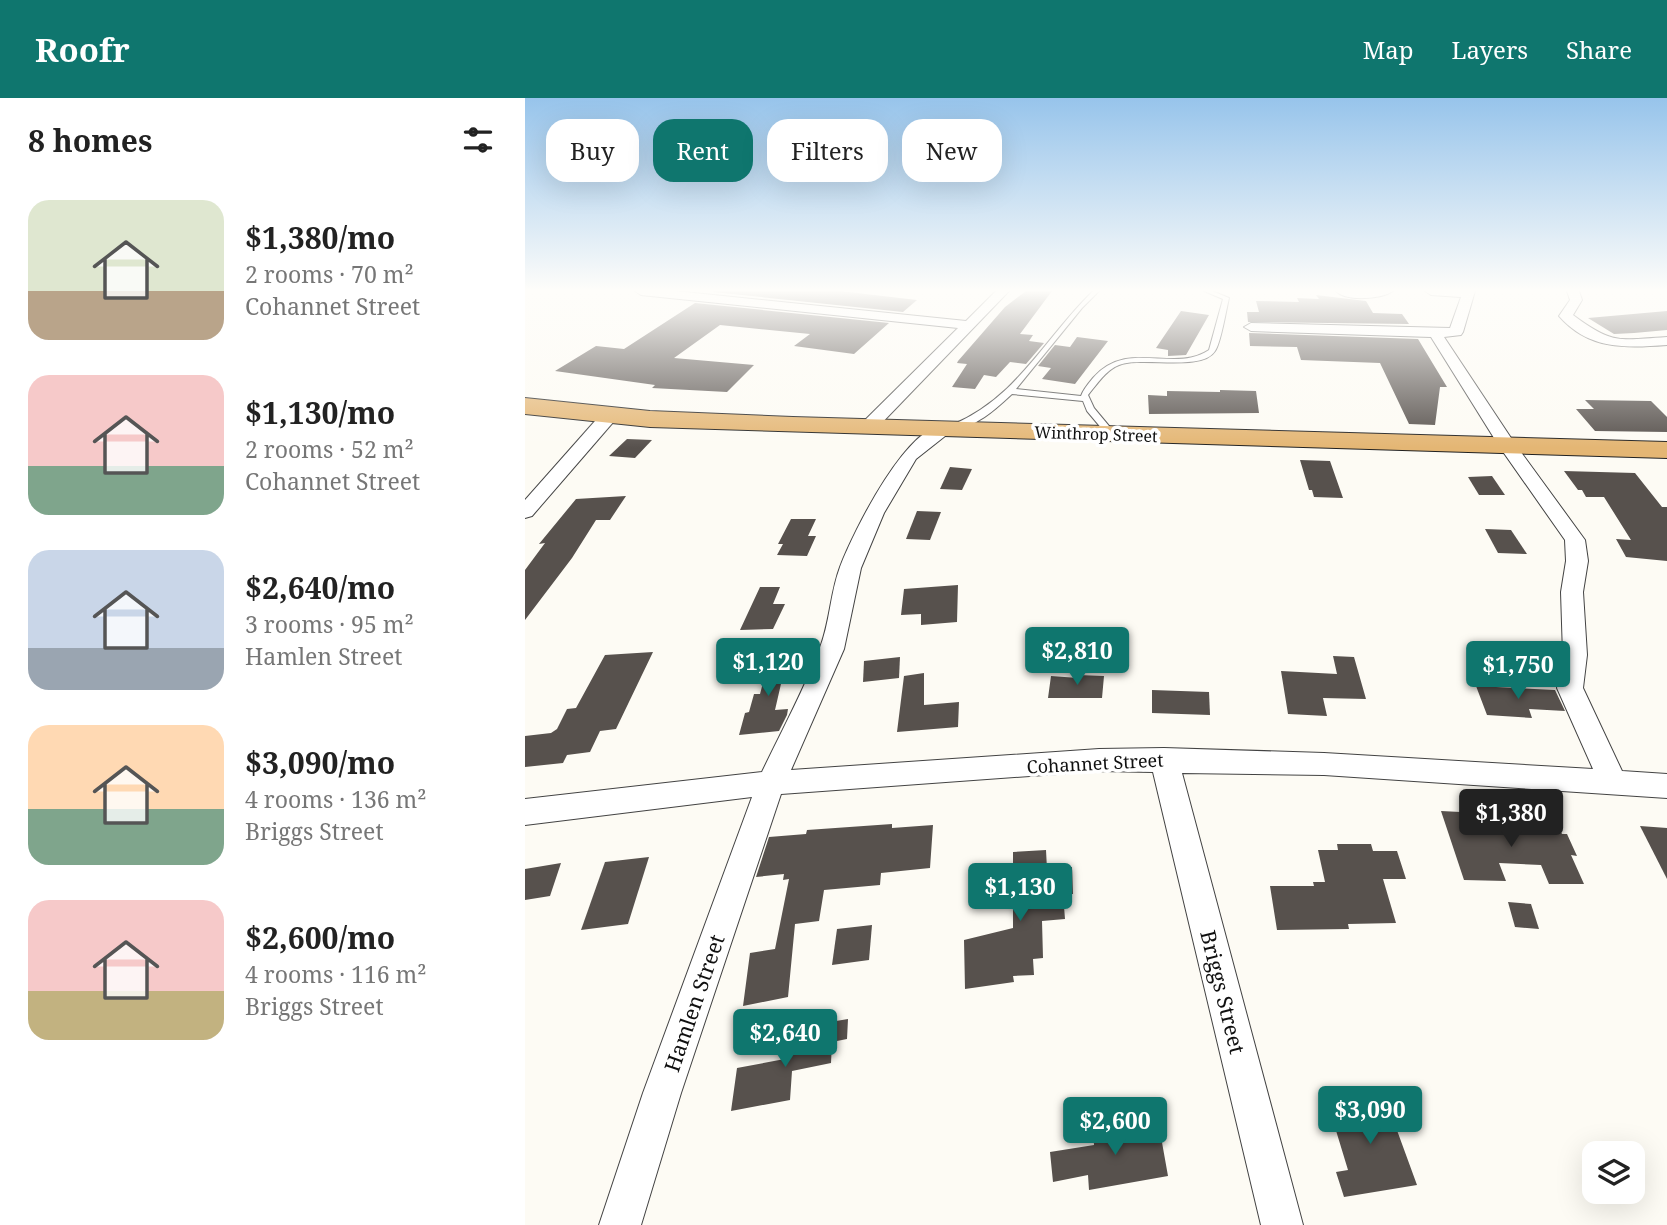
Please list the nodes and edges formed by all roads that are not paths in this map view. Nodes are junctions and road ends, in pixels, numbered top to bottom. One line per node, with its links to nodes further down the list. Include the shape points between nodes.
1 (951, 344): 9 (street)
2 (1050, 344): 5 (lane)
3 (1214, 344): 6 (lane, via 1208,355 1195,359 1117,363 1103,372)
4 (1442, 344): 12 (street)
5 (1009, 391): 6 (lane); 10 (lane, via 966,424)
6 (1084, 399): 11 (lane)
7 (525, 406): 8 (highway, Winthrop Street)
8 (609, 416): 9 (highway, Winthrop Street); 14 (street)
9 (868, 428): 10 (highway, Winthrop Street)
10 (944, 429): 11 (highway, Winthrop Street); 17 (street, Hamlen Street, via 908,456 874,513 850,568 832,649)
11 (1111, 435): 12 (highway, Winthrop Street)
12 (1508, 446): 13 (highway, Winthrop Street); 16 (street, via 1575,540 1575,654 1570,688)
13 (1667, 450)
14 (525, 512)
15 (1164, 759): 16 (street, Cohannet Street); 17 (street, Cohannet Street); 21 (street, Briggs Street)
16 (1613, 782): 18 (street, Cohannet Street)
17 (771, 783): 19 (street, Cohannet Street); 20 (street, Hamlen Street)
18 (1667, 786)
19 (525, 812)
20 (620, 1225)
21 (1282, 1225)

